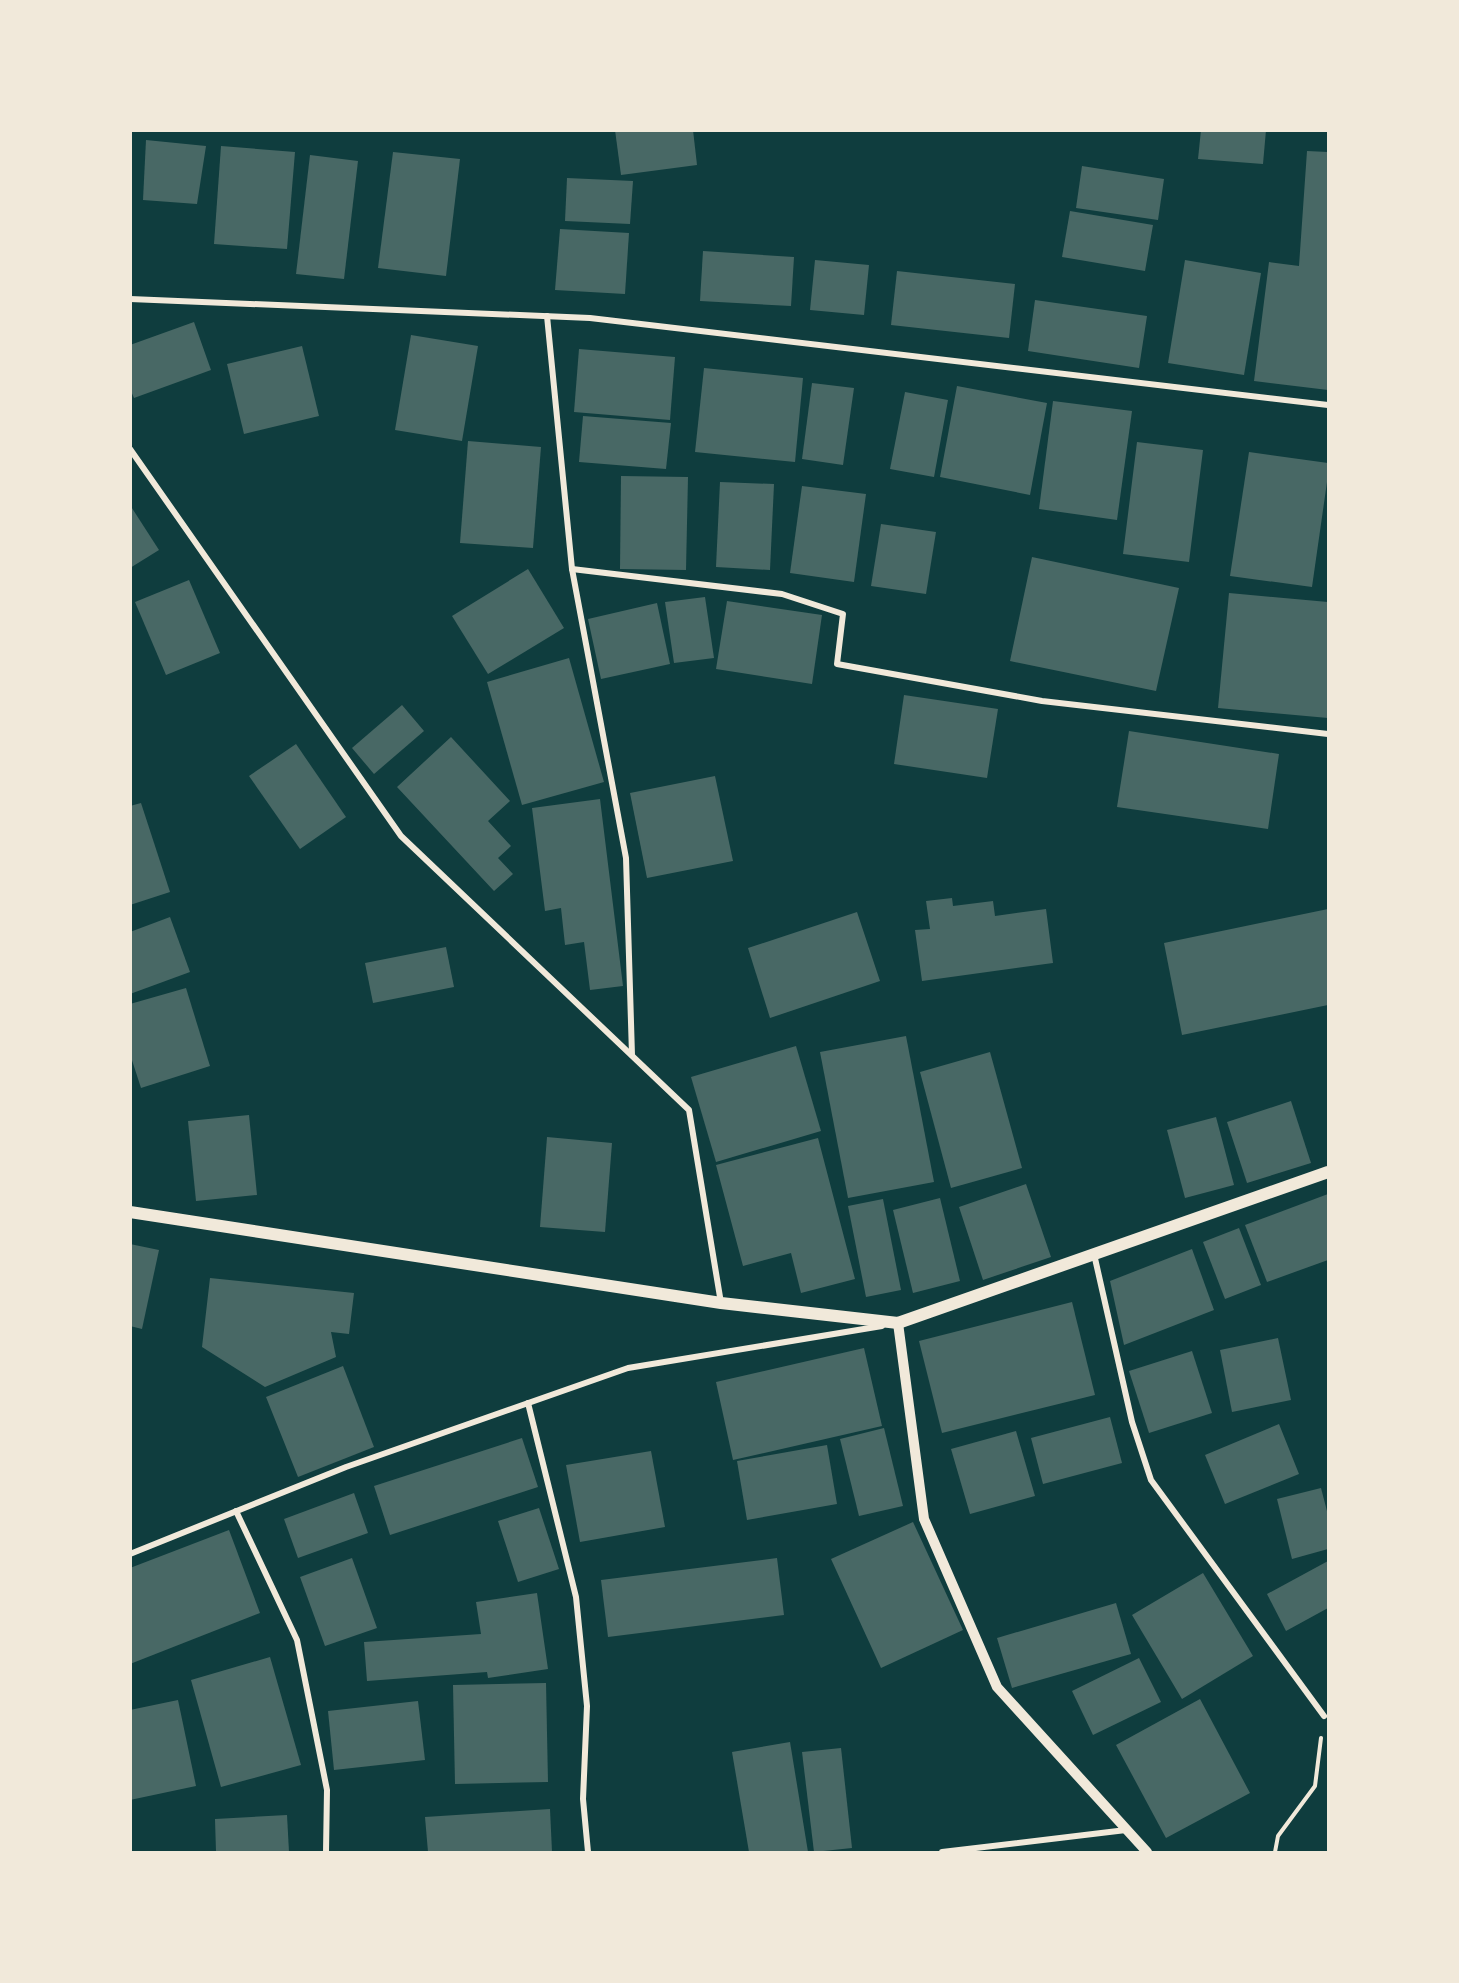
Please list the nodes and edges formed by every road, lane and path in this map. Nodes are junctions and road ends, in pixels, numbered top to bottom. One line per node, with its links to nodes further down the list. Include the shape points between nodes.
1 (130, 299): 2 (street)
2 (547, 316): 3 (street); 5 (street)
3 (1329, 405)
4 (130, 449): 7 (street, via 401,836)
5 (572, 569): 6 (street, via 782,594 843,614 837,664 1042,701); 7 (street, via 626,858)
6 (1329, 734)
7 (632, 1056): 11 (street, via 689,1110)
8 (1329, 1172): 10 (main road)
9 (130, 1212): 11 (main road)
10 (1094, 1254): 12 (main road); 16 (street, via 1132,1422 1151,1480)
11 (720, 1303): 12 (main road)
12 (898, 1323): 13 (street, via 628,1368); 17 (street, via 924,1519 997,1687)
13 (528, 1403): 14 (street, via 346,1467); 19 (street, via 576,1597 587,1706 583,1799)
14 (236, 1511): 15 (street); 18 (street, via 297,1640 327,1790)
15 (130, 1554)
16 (1324, 1716): 22 (path, via 1315,1786 1278,1836)
17 (1127, 1829): 20 (street); 21 (street)
18 (326, 1852)
19 (588, 1852)
20 (942, 1852)
21 (1147, 1852)
22 (1275, 1852)

